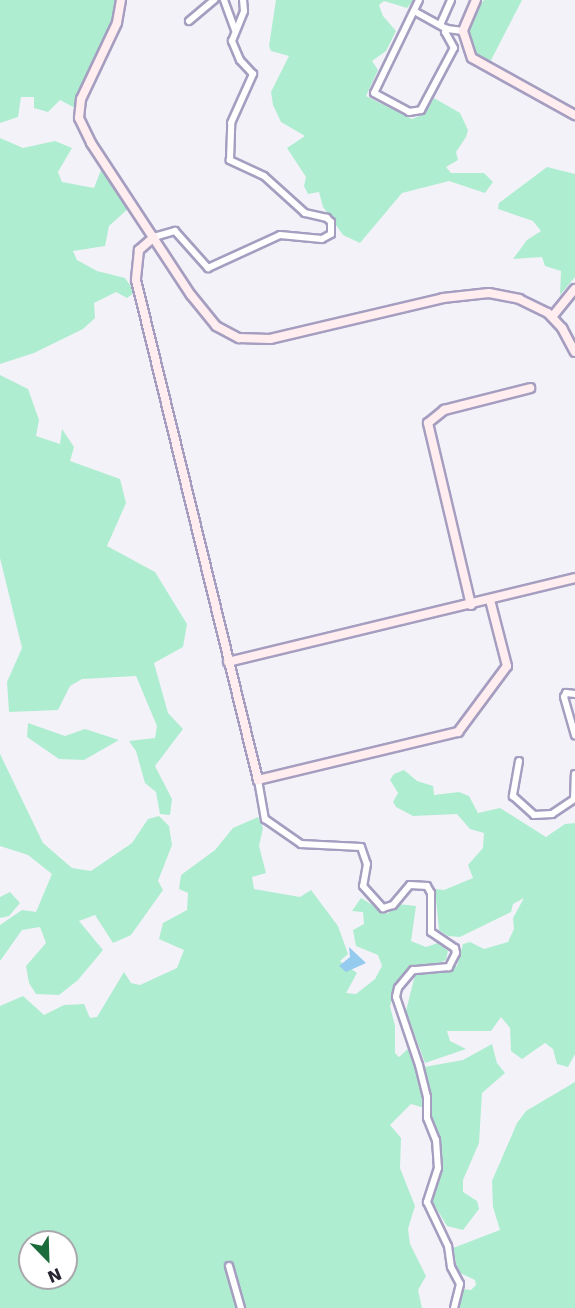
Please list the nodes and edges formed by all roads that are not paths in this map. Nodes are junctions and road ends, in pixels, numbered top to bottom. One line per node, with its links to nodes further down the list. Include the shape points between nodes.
1 (122, 0): 15 (street, via 117,23 81,99 79,118 91,143)
2 (214, 0): 9 (street)
3 (224, 0): 12 (street)
4 (243, 0): 12 (street, via 244,11)
5 (419, 0): 8 (street)
6 (451, 0): 10 (street)
7 (476, 0): 13 (street)
8 (414, 11): 10 (street); 11 (street, via 374,93 409,112 421,110 454,48)
9 (189, 21)
10 (440, 25): 11 (street)
11 (447, 29): 13 (street)
12 (235, 30): 15 (street, via 232,41 240,60 254,74 231,123 230,160 264,176 304,213 327,218 331,234 322,239 280,235 208,268 175,231)
13 (463, 31): 14 (street, via 477,63)
14 (575, 116)
15 (154, 237): 17 (street, via 216,326 228,335 252,341 478,294 519,299); 23 (street, via 139,250 136,280)
16 (575, 289): 17 (street)
17 (552, 317): 18 (street)
18 (575, 352)
19 (530, 388): 22 (street, via 444,410 428,423)
20 (575, 578): 21 (street)
21 (490, 600): 22 (street); 28 (street, via 507,666 458,732)
22 (471, 604): 23 (street)
23 (228, 662): 28 (street)
24 (575, 694): 25 (street, via 566,693 564,697)
25 (575, 735)
26 (519, 761): 27 (street, via 513,796 534,815 552,814 574,799)
27 (575, 774)
28 (258, 780): 31 (street, via 265,819 301,844 361,847 368,864 363,886 383,908 393,905 410,885 427,886 431,894 431,932 455,948 449,967 413,970 398,988 396,997 414,1046 427,1097 427,1118 436,1140 438,1168 427,1202 448,1246 460,1284)
29 (229, 1266): 30 (street)
30 (241, 1308)
31 (454, 1308)

